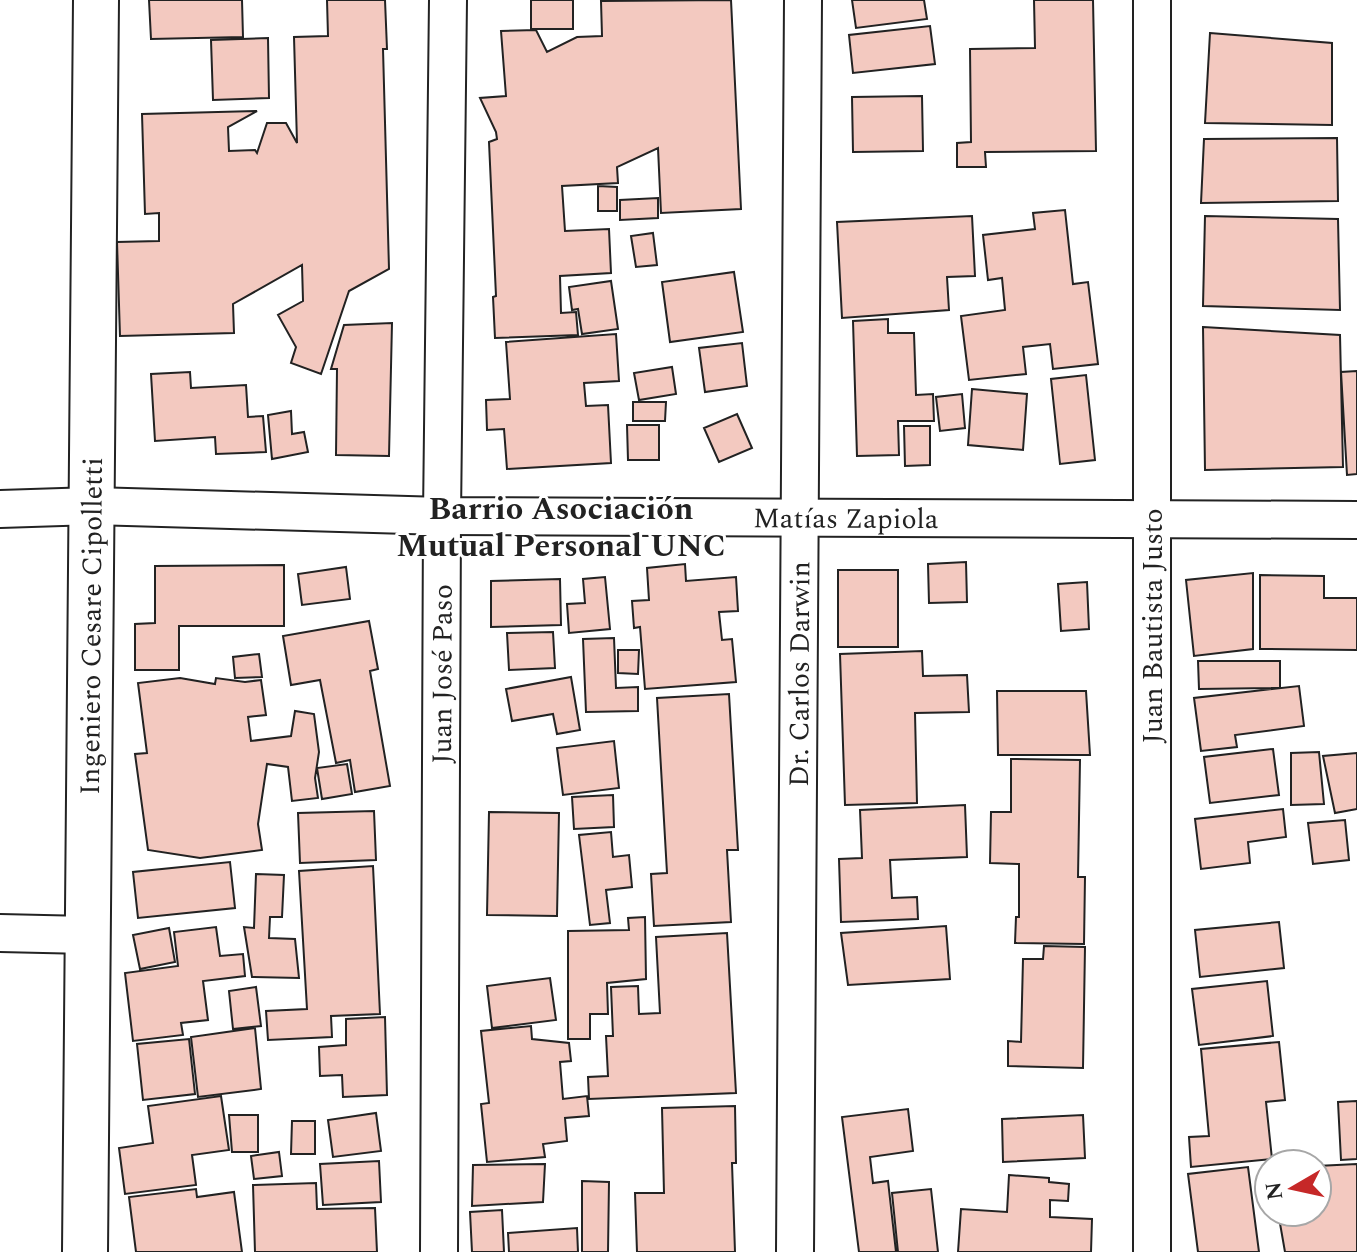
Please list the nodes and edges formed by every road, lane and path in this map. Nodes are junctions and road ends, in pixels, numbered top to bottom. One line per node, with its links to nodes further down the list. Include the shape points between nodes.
1 (96, 0): 5 (street, Ingeniero Cesare Cipolletti)
2 (448, 0): 7 (street, Juan José Paso)
3 (803, 0): 8 (street, Dr. Carlos Darwin)
4 (1152, 0): 9 (street, Juan Bautista Justo)
5 (93, 506): 6 (street, Matías Zapiola); 7 (street, Matías Zapiola); 12 (street, Ingeniero Cesare Cipolletti)
6 (0, 509)
7 (442, 516): 8 (street, Matías Zapiola); 14 (street, Juan José Paso)
8 (798, 517): 9 (street, Matías Zapiola); 15 (street, Dr. Carlos Darwin)
9 (1152, 518): 10 (street, Matías Zapiola); 16 (street, Juan Bautista Justo)
10 (1357, 520)
11 (0, 933): 12 (street)
12 (87, 935): 13 (street, Ingeniero Cesare Cipolletti)
13 (85, 1252)
14 (439, 1252)
15 (795, 1252)
16 (1152, 1252)

